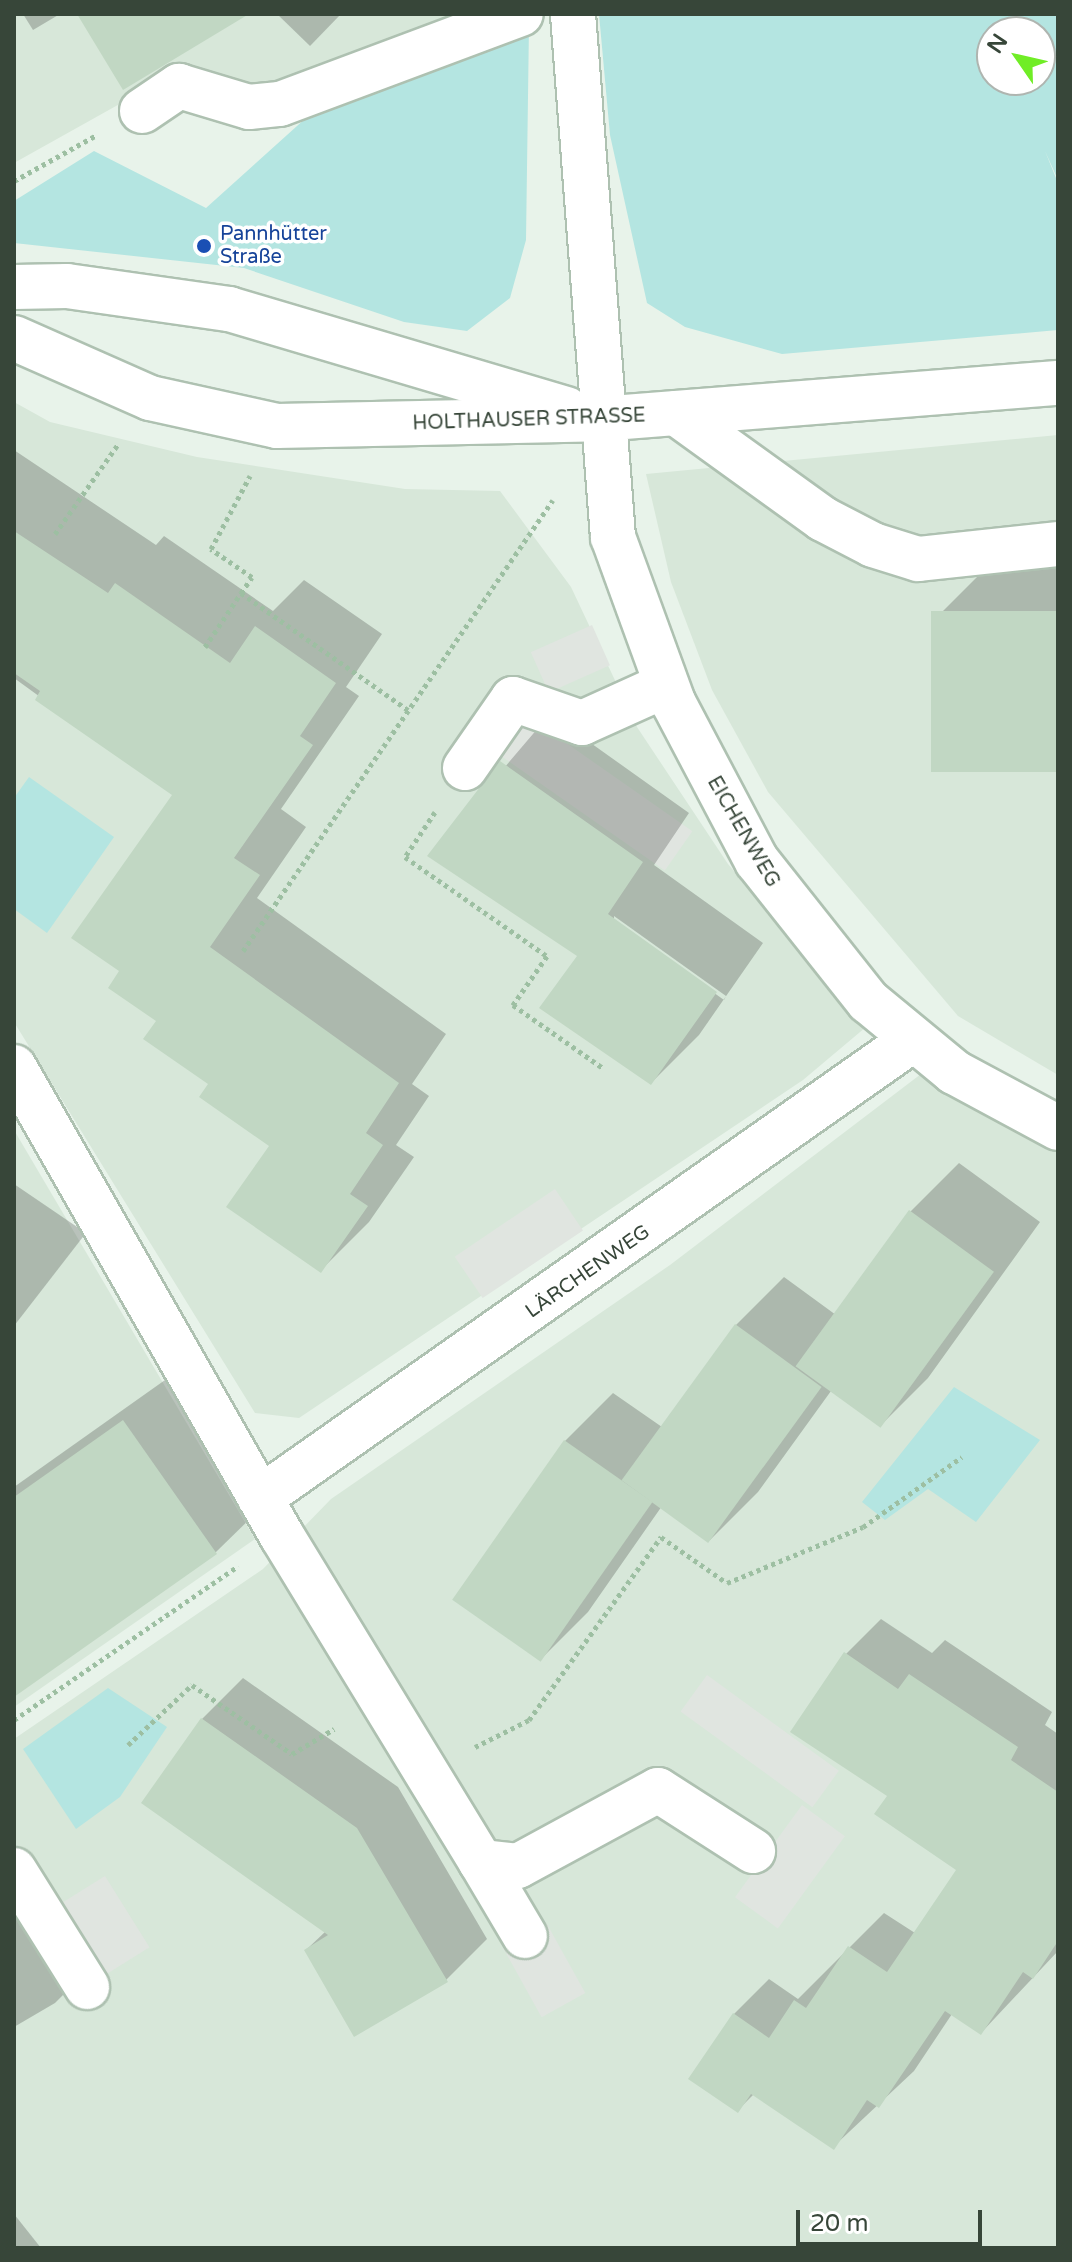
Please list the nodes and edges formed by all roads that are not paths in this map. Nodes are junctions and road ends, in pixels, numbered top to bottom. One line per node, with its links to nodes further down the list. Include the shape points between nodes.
1 (521, 14): 3 (street, via 280,104 249,107 179,86)
2 (573, 14): 8 (street)
3 (142, 111)
4 (14, 287): 8 (street, via 67,286 229,309)
5 (14, 338): 8 (street, HOLTHAUSER STRASSE, via 150,398 277,426)
6 (1058, 383): 7 (street, HOLTHAUSER STRASSE)
7 (676, 413): 8 (street, HOLTHAUSER STRASSE); 9 (street, via 823,519 873,545 918,559)
8 (601, 436): 10 (street, EICHENWEG, via 613,537)
9 (1058, 544)
10 (666, 685): 11 (street, via 582,723 513,699); 12 (street, EICHENWEG, via 718,792 787,906)
11 (465, 768)
12 (911, 1041): 14 (street, EICHENWEG); 15 (street, LÄRCHENWEG)
13 (14, 1067): 15 (street)
14 (1058, 1128)
15 (260, 1498): 17 (street)
16 (753, 1851): 17 (street, via 658,1790 518,1866)
17 (481, 1862): 19 (street)
18 (14, 1870): 20 (street)
19 (525, 1936)
20 (87, 1987)

